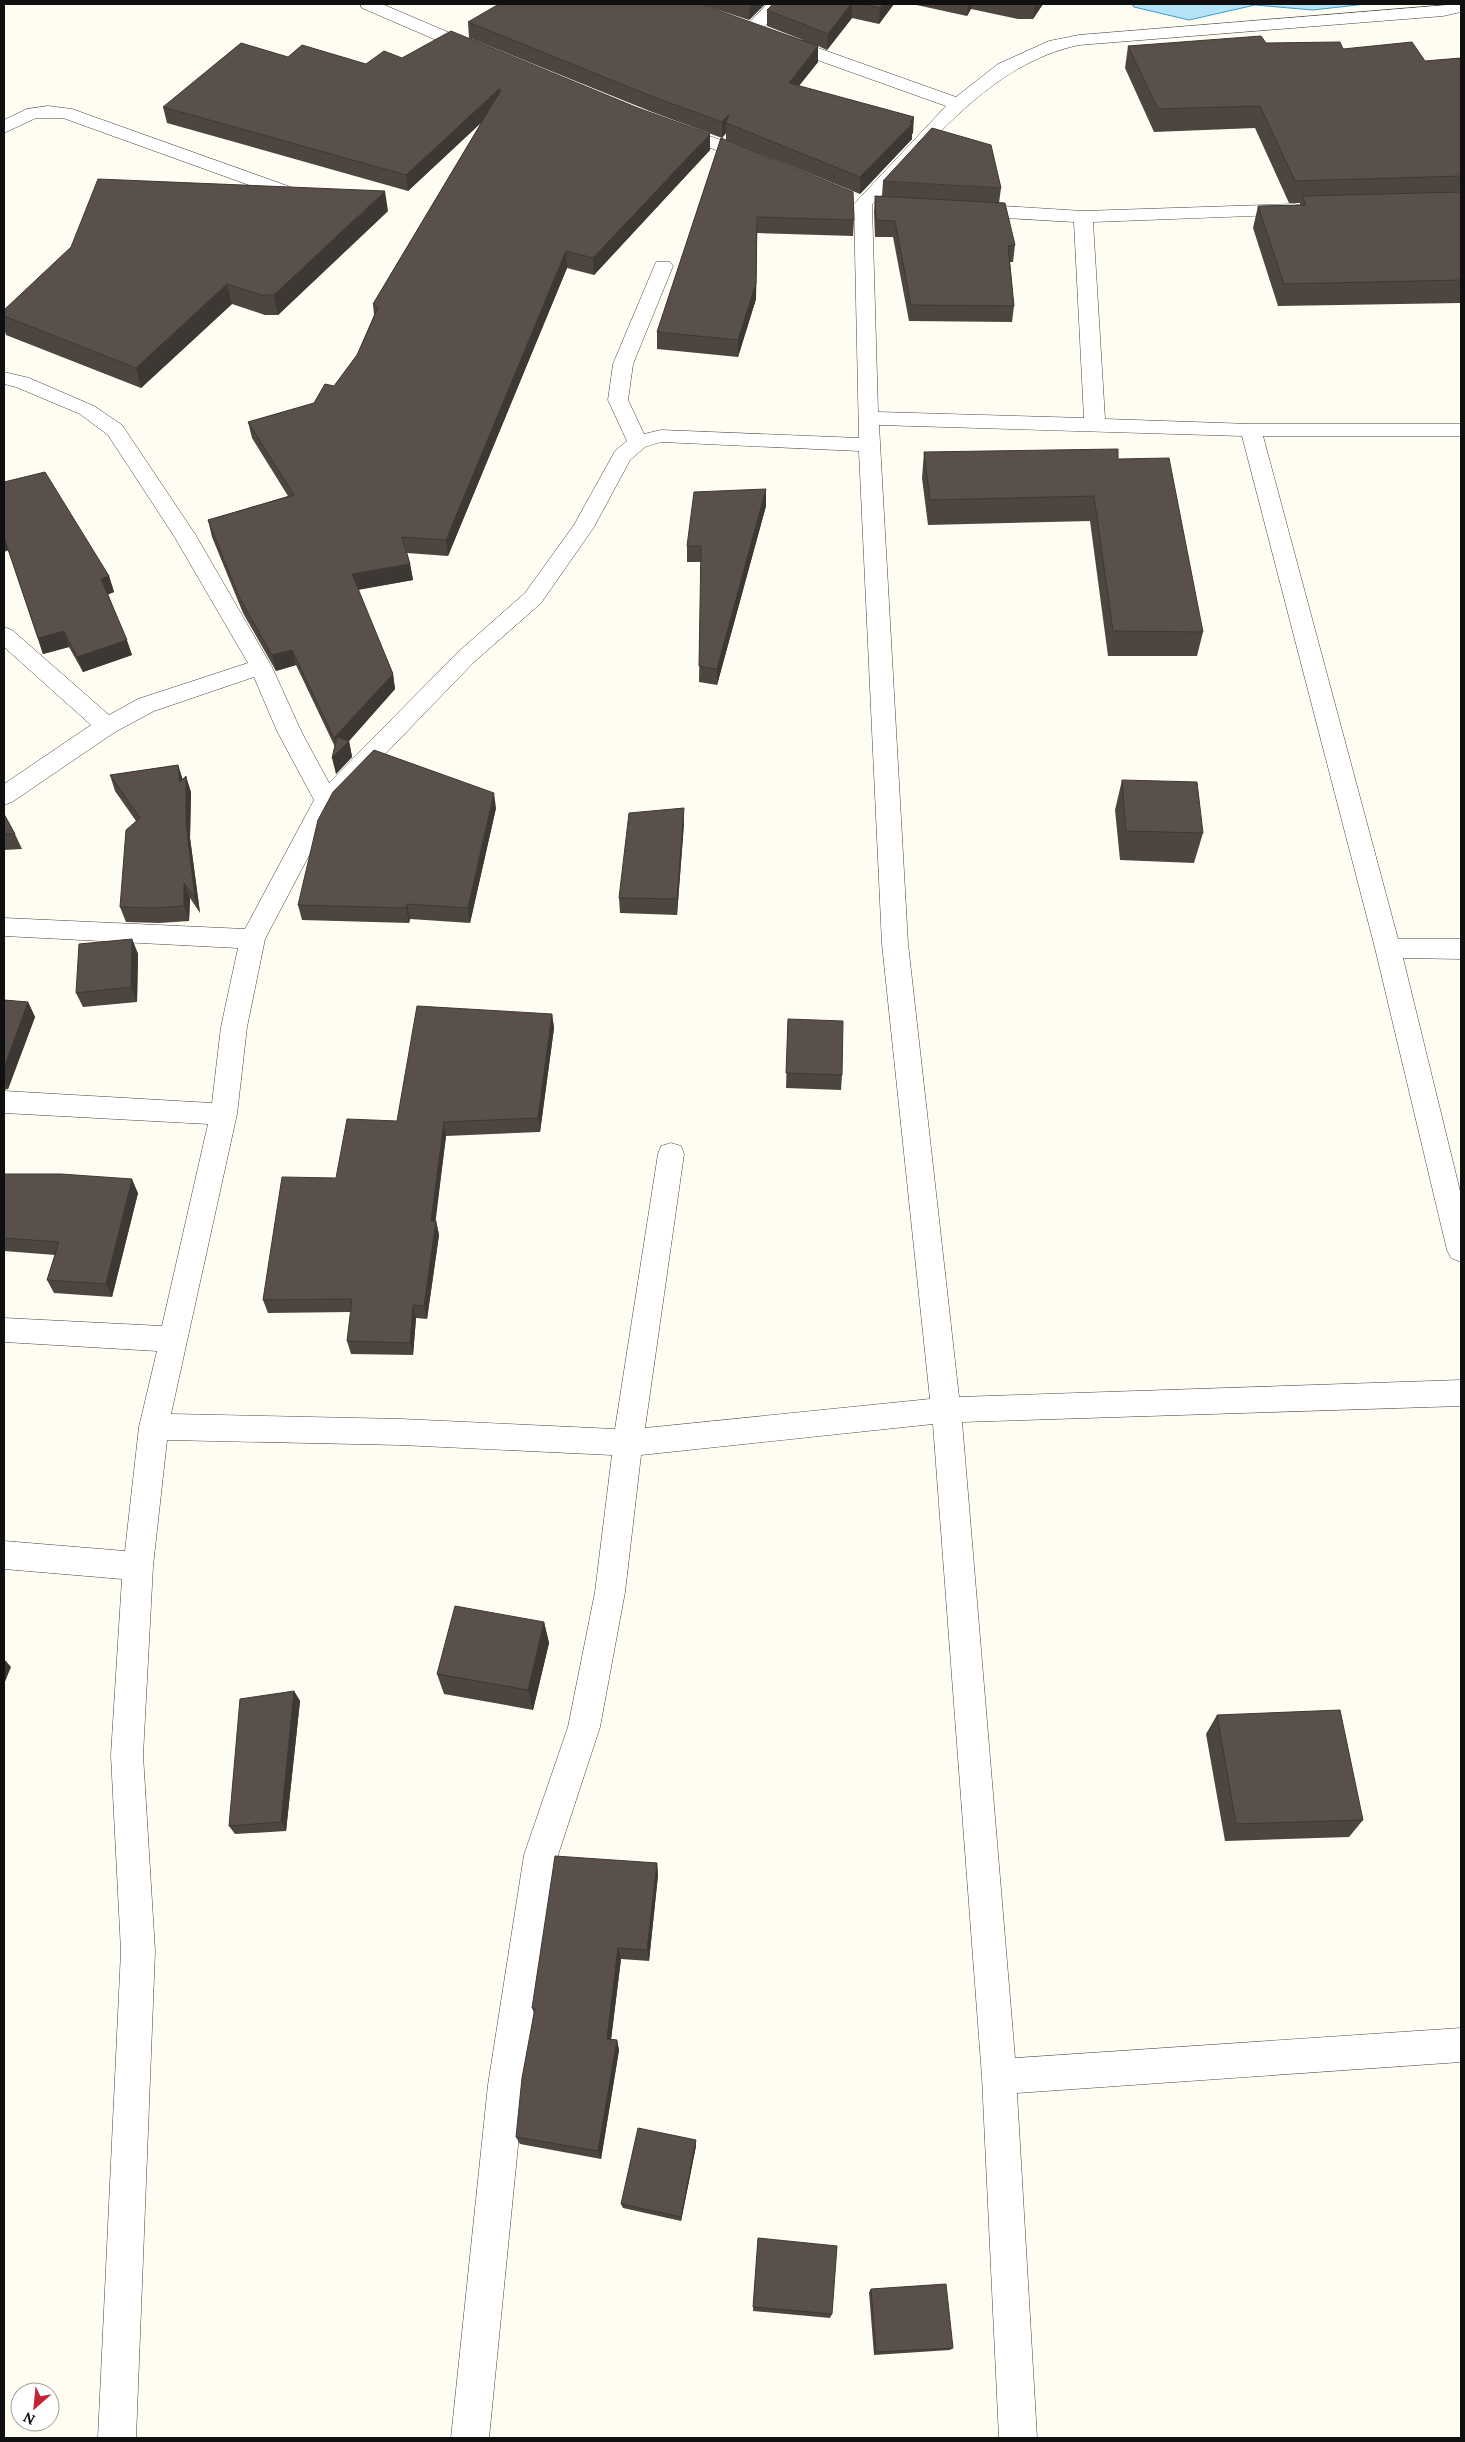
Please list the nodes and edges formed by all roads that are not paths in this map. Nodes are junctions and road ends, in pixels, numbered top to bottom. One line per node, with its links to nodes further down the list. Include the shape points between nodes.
1 (368, 4): 6 (street)
2 (776, 4): 5 (street)
3 (1453, 14): 7 (street, via 1080,40 1055,45 1004,68)
4 (734, 23): 5 (street)
5 (753, 29): 7 (street, via 852,68)
6 (494, 57)
7 (958, 104): 20 (street, via 863,202)
8 (663, 124): 10 (street)
9 (4, 128): 11 (street, via 25,114 43,110 66,113)
10 (774, 166)
11 (292, 194)
12 (949, 209): 14 (street)
13 (1317, 209): 14 (street)
14 (1083, 217): 17 (street)
15 (662, 266): 21 (street, via 623,364 618,400)
16 (4, 378): 23 (street, via 22,382 87,410 115,430 184,534)
17 (1095, 425): 18 (street); 20 (street)
18 (1252, 430): 19 (street); 29 (street)
19 (1461, 430)
20 (869, 431): 21 (street, via 661,436); 38 (street, via 895,944)
21 (638, 442): 26 (street, via 622,456 584,527 533,598 465,658)
22 (4, 636): 24 (street)
23 (261, 666): 24 (street, via 146,705); 26 (street, via 289,731)
24 (107, 726): 25 (street)
25 (4, 796)
26 (326, 800): 28 (street)
27 (4, 927): 28 (street)
28 (252, 939): 32 (street, via 234,1027)
29 (1388, 948): 30 (street); 34 (street)
30 (1461, 949)
31 (4, 1102): 32 (street)
32 (224, 1114): 36 (street)
33 (671, 1154): 40 (street)
34 (1461, 1250)
35 (4, 1330): 36 (street)
36 (172, 1339): 39 (street)
37 (1461, 1393): 38 (street)
38 (946, 1410): 40 (street); 44 (street)
39 (154, 1427): 40 (street, via 401,1432); 42 (street)
40 (628, 1443): 46 (street, via 610,1592 584,1728 541,1855 506,2085)
41 (4, 1555): 42 (street)
42 (138, 1566): 45 (street, via 128,1755 138,1951)
43 (1461, 2045): 44 (street)
44 (999, 2077): 47 (street)
45 (117, 2438)
46 (470, 2438)
47 (1018, 2438)

